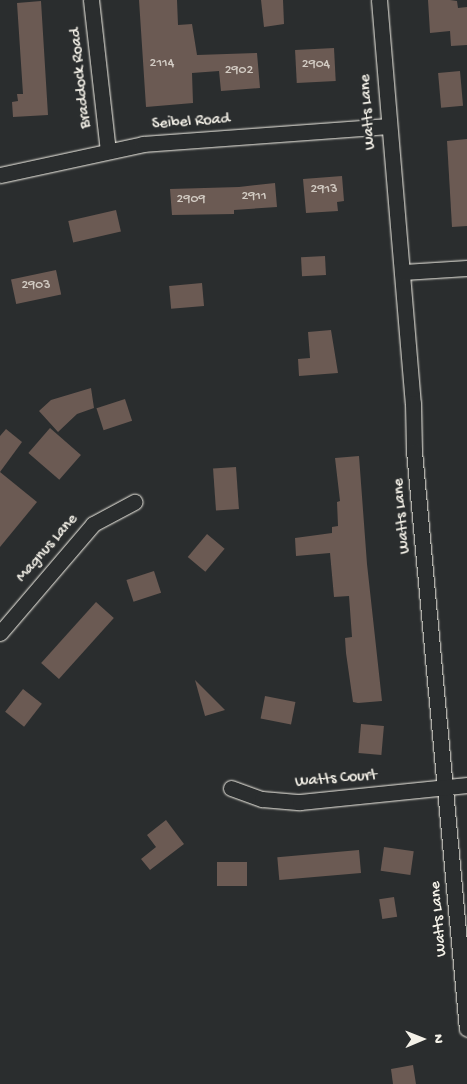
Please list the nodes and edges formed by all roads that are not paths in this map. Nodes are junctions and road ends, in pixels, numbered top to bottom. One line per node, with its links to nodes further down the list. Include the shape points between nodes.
1 (92, 0): 4 (street, Braddock Road)
2 (378, 0): 3 (street, Watts Lane)
3 (388, 126): 4 (street, Seibel Road, via 142,144); 7 (street, Watts Lane)
4 (108, 151): 5 (street, Seibel Road)
5 (0, 175)
6 (467, 268): 7 (street)
7 (403, 272): 11 (street, Watts Lane, via 414,451)
8 (134, 502): 9 (street, Magnus Lane, via 93,524)
9 (0, 633)
10 (467, 784): 11 (street, Watts Court)
11 (445, 787): 12 (street, Watts Court, via 300,802 262,799); 13 (street, Watts Lane)
12 (231, 788)
13 (467, 1029)

